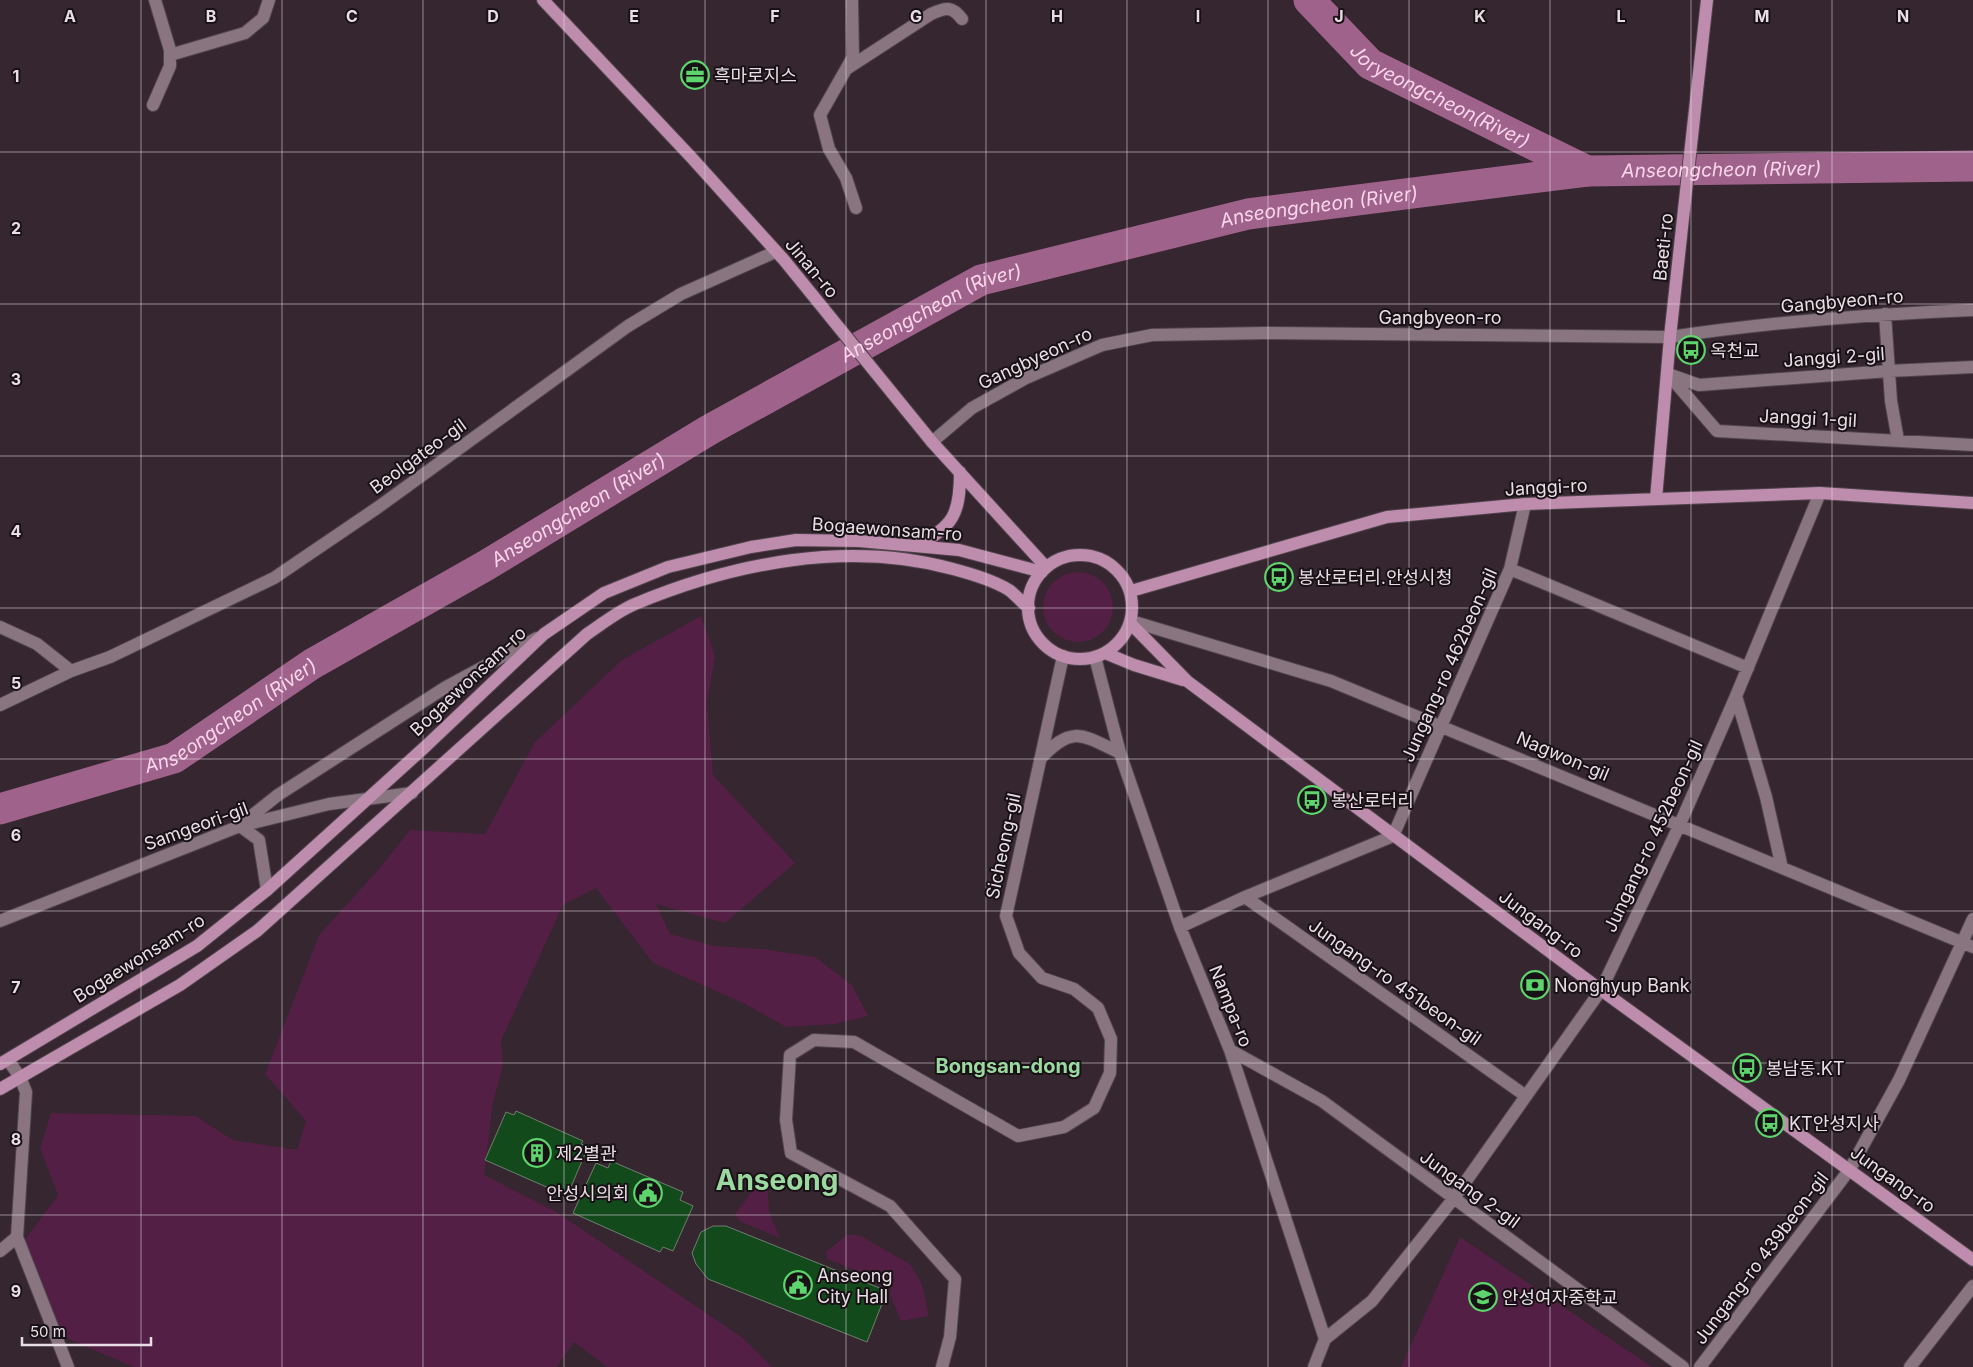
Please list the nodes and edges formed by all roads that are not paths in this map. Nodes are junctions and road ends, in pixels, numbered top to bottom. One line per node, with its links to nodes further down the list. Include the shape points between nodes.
1 (155, 0): 7 (street)
2 (269, 0): 7 (street, via 263,18 245,33)
3 (544, 0): 11 (main road, Jinan-ro)
4 (852, 0): 8 (street, via 853,57)
5 (1707, 0): 14 (main road, Baeti-ro)
6 (962, 19): 8 (street, via 955,10 946,8 931,14)
7 (170, 54): 9 (street, via 170,66)
8 (846, 69): 10 (street, via 820,115 829,149 846,178)
9 (153, 105)
10 (856, 208)
11 (780, 256): 19 (main road, Jinan-ro); 37 (street, Beolgateo-gil, via 681,294 628,326 377,508 274,578 110,657)
12 (1973, 310): 13 (street, Gangbyeon-ro)
13 (1885, 314): 14 (street, Gangbyeon-ro, via 1724,328); 16 (street)
14 (1670, 337): 17 (main road, Baeti-ro); 19 (street, Gangbyeon-ro, via 1152,335 1102,345 1026,378 972,408)
15 (1973, 367): 16 (street, Janggi 2-gil)
16 (1889, 371): 17 (street, Janggi 2-gil, via 1699,385); 18 (street)
17 (1668, 374): 18 (street, Janggi 1-gil, via 1717,431); 23 (main road, Baeti-ro)
18 (1898, 440): 20 (street, Janggi 1-gil)
19 (932, 442): 21 (main road, Jinan-ro)
20 (1973, 445)
21 (960, 472): 26 (main road, via 960,502 949,523); 27 (main road, Jinan-ro)
22 (1820, 493): 23 (main road, Janggi-ro); 24 (main road, Janggi-ro); 36 (street, Jungang-ro 452beon-gil)
23 (1656, 499): 25 (main road, Janggi-ro)
24 (1973, 503)
25 (1525, 504): 28 (street, Jungang-ro 462beon-gil); 29 (main road, Janggi-ro, via 1386,517)
26 (916, 546): 27 (main road, Bogaewonsam-ro, via 959,550); 33 (main road, Bogaewonsam-ro, via 796,540 751,547 668,567 604,593)
27 (1044, 569): 29 (main road, via 1061,558 1079,554 1097,557 1112,564); 30 (main road, via 1034,581)
28 (1510, 569): 36 (street); 41 (street, Jungang-ro 462beon-gil)
29 (1131, 591): 31 (main road)
30 (1028, 608): 35 (main road, via 1035,633 1047,647); 44 (main road, Bogaewonsam-ro, via 1010,590 973,575 919,560 841,554 769,564 710,577 633,604 587,634)
31 (1131, 623): 34 (main road, via 1122,638); 38 (main road, Jungang-ro); 41 (street, Nagwon-gil, via 1331,681)
32 (0, 627): 37 (street, via 37,644)
33 (544, 634): 45 (main road, Bogaewonsam-ro); 47 (street, via 446,687 293,785)
34 (1100, 655): 35 (main road, via 1079,659); 38 (main road, Jungang-ro); 42 (street, Nampa-ro)
35 (1063, 656): 43 (street, Sicheong-gil)
36 (1748, 668): 39 (street, Jungang-ro 452beon-gil)
37 (71, 671): 40 (street, Beolgateo-gil)
38 (1187, 681): 48 (main road, Jungang-ro)
39 (1736, 696): 46 (street, Jungang-ro 452beon-gil); 49 (street, via 1766,797)
40 (0, 705)
41 (1442, 724): 46 (street, Nagwon-gil); 48 (street, Jungang-ro 462beon-gil)
42 (1120, 753): 43 (street, via 1080,736 1066,737 1056,742); 54 (street, Nampa-ro)
43 (1040, 760): 70 (street, Sicheong-gil, via 1006,916 1020,953 1042,978 1074,990 1098,1008 1111,1039 1110,1073 1094,1108 1064,1127 1018,1136 854,1042 814,1040 790,1055 786,1120 791,1153 890,1206 955,1279 950,1337)
44 (412, 793): 45 (street, Samgeori-gil); 59 (main road, Bogaewonsam-ro, via 257,931 180,985)
45 (364, 800): 47 (street, Samgeori-gil, via 329,804); 50 (main road, Bogaewonsam-ro)
46 (1680, 824): 49 (street, Nagwon-gil); 56 (street, Jungang-ro 452beon-gil)
47 (240, 826): 50 (street, via 259,840); 53 (street, Samgeori-gil)
48 (1393, 836): 51 (street); 56 (main road, Jungang-ro)
49 (1782, 868): 55 (street, Nagwon-gil)
50 (266, 890): 58 (main road, Bogaewonsam-ro, via 197,946)
51 (1244, 897): 54 (street); 61 (street, Jungang-ro 451beon-gil)
52 (1973, 919): 55 (street, Jungang-ro 439beon-gil)
53 (0, 921)
54 (1180, 927): 57 (street, Nampa-ro)
55 (1968, 944): 62 (street, Jungang-ro 439beon-gil)
56 (1601, 990): 61 (street); 62 (main road, Jungang-ro)
57 (1230, 1050): 63 (street, Jungang 2-gil, via 1322,1101); 68 (street, Nampa-ro)
58 (4, 1062): 59 (street)
59 (20, 1077): 60 (main road, Bogaewonsam-ro); 64 (street, via 26,1092)
60 (0, 1089)
61 (1526, 1096): 63 (street)
62 (1850, 1170): 66 (main road, Jungang-ro); 73 (street, Jungang-ro 439beon-gil)
63 (1454, 1198): 68 (street, via 1372,1301); 72 (street, Jungang 2-gil)
64 (17, 1237): 65 (street); 69 (street)
65 (0, 1251)
66 (1973, 1260)
67 (1973, 1286): 74 (street)
68 (1325, 1339): 71 (street)
69 (68, 1367)
70 (942, 1367)
71 (1314, 1367)
72 (1683, 1367)
73 (1700, 1367)
74 (1910, 1367)

